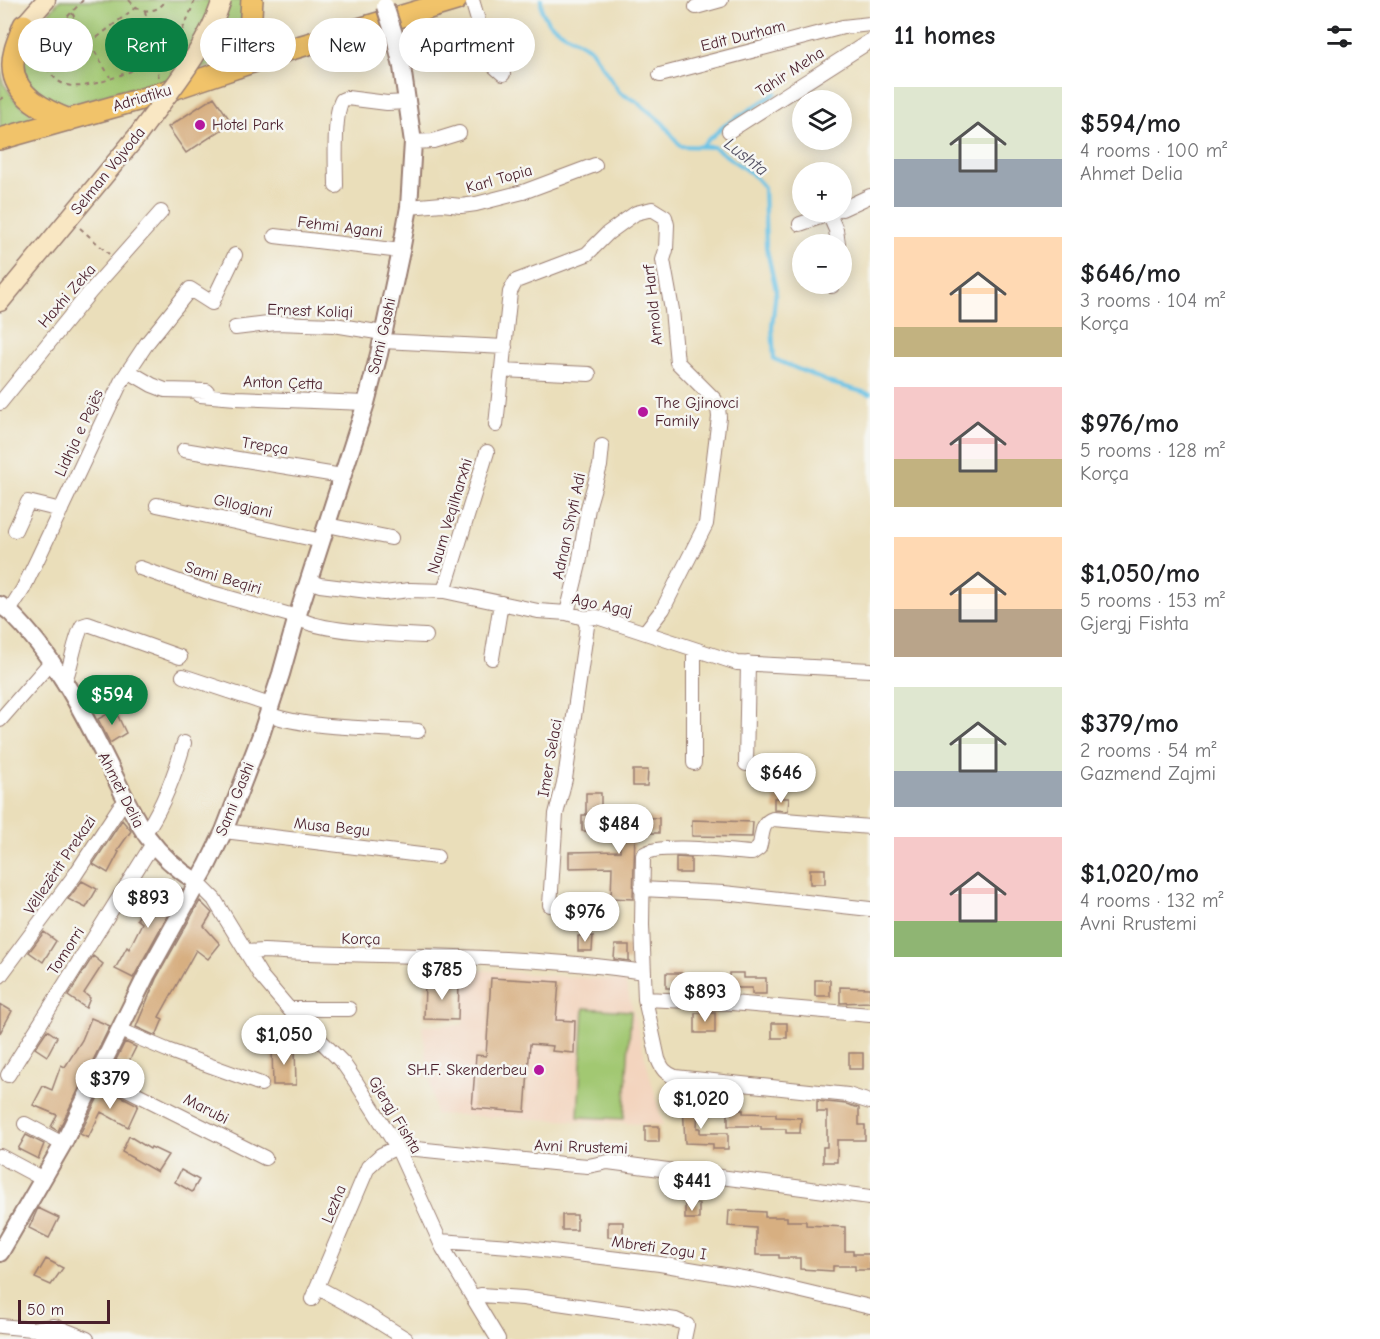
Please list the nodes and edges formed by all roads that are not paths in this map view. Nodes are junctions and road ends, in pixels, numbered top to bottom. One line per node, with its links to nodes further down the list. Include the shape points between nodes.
1 (46, 0): 9 (main road)
2 (222, 0): 37 (main road, Selman Vojvoda, bridge, via 188,66 138,135)
3 (252, 0): 10 (main road)
4 (456, 0): 15 (main road, Adriatiku)
5 (472, 0): 18 (street, via 489,58)
6 (721, 0): 8 (street)
7 (385, 3): 20 (street, Sami Gashi, bridge)
8 (696, 7)
9 (30, 18)
10 (250, 18)
11 (870, 24): 19 (street, Edit Durham)
12 (18, 32): 16 (main road)
13 (870, 41): 22 (street, Tahir Meha)
14 (18, 45): 21 (main road, via 13,61 18,86 37,104)
15 (296, 48)
16 (0, 51)
17 (223, 72): 21 (main road, Adriatiku)
18 (503, 74)
19 (660, 75)
20 (408, 102): 25 (street, Sami Gashi); 27 (street, via 342,100)
21 (69, 120): 24 (main road, Adriatiku)
22 (729, 131)
23 (459, 133): 25 (street, via 433,141)
24 (0, 139)
25 (413, 141): 30 (street, Sami Gashi)
26 (596, 165): 30 (street, Karl Topia, via 476,204)
27 (336, 186)
28 (870, 196): 29 (street)
29 (852, 204)
30 (409, 207): 35 (street, Sami Gashi)
31 (161, 212): 44 (street, Haxhi Zeka)
32 (806, 222): 33 (street)
33 (800, 224)
34 (275, 236): 35 (street, Fehmi Agani)
35 (401, 251): 39 (street, Sami Gashi)
36 (235, 255): 42 (street, Lidhja e Pejës, via 212,303 190,289)
37 (0, 302)
38 (235, 328): 39 (street, Ernest Koliqi, via 276,323 334,325)
39 (382, 337): 40 (street); 45 (street, Sami Gashi)
40 (505, 347): 41 (street, Arnold Harf); 65 (street, Arnold Harf, via 510,292 516,281 587,254 608,232 636,213 652,209 665,217 663,260 677,362 715,400 719,417 706,524 663,609)
41 (502, 370): 43 (street); 46 (street, Arnold Harf)
42 (128, 371): 45 (street, Anton Çetta, via 165,390 236,398); 52 (street, Lidhja e Pejës)
43 (589, 374)
44 (0, 403)
45 (366, 403): 50 (street, Sami Gashi)
46 (496, 425)
47 (602, 446): 62 (street, Adnan Shyti Adi)
48 (184, 450): 50 (street, Trepça)
49 (487, 452): 59 (street, Naum Veqilharxhi)
50 (342, 476): 53 (street, Sami Gashi)
51 (157, 505): 56 (street, Gllogjani)
52 (61, 510): 54 (street, via 28,502); 61 (street, Lidhja e Pejës, via 23,589)
53 (327, 525): 55 (street); 56 (street, Sami Gashi)
54 (15, 530)
55 (391, 538)
56 (322, 541): 58 (street, Sami Gashi)
57 (141, 568): 63 (street, Sami Beqiri)
58 (309, 581): 59 (street, Ago Agaj, via 384,592); 63 (street, Sami Gashi)
59 (444, 591): 60 (street, Ago Agaj)
60 (501, 603): 62 (street, Ago Agaj); 69 (street)
61 (3, 609): 70 (street, Ahmet Delia, via 37,643)
62 (567, 613): 64 (street, Ago Agaj)
63 (297, 617): 66 (street, Sami Beqiri, via 310,624 364,632); 75 (street, Sami Gashi)
64 (584, 618): 65 (street, Ago Agaj, via 597,617); 88 (street, Imer Selaci, via 580,684 554,836)
65 (645, 632): 67 (street, Ago Agaj)
66 (426, 636)
67 (694, 650): 71 (street, Ago Agaj); 79 (street)
68 (180, 657): 74 (street, via 88,624 79,633)
69 (492, 658)
70 (50, 663): 74 (street, Ahmet Delia); 76 (street)
71 (748, 663): 72 (street, Ago Agaj); 80 (street)
72 (870, 670)
73 (183, 676): 75 (street)
74 (64, 683): 81 (street, Ahmet Delia)
75 (269, 709): 77 (street, via 285,719); 83 (street, Sami Gashi)
76 (0, 720)
77 (418, 730)
78 (184, 743): 84 (street, Ahmet Delia)
79 (694, 764)
80 (746, 764)
81 (126, 802): 84 (street, Ahmet Delia); 92 (street, Vëllezërit Prekazi)
82 (870, 827): 87 (street, via 772,819 766,821 759,848 752,853 651,849 643,855)
83 (224, 831): 85 (street, Musa Begu); 86 (street, Sami Gashi)
84 (148, 839): 86 (street, Ahmet Delia, via 179,871); 98 (street, Tomorri)
85 (437, 857)
86 (197, 882): 90 (street, Gjergj Fishta, via 214,899); 97 (street, Sami Gashi)
87 (641, 889): 89 (street, via 724,893); 91 (street)
88 (550, 905)
89 (870, 909)
90 (246, 952): 91 (street, Korça, via 487,958); 94 (street, Gjergj Fishta)
91 (644, 972): 93 (street)
92 (0, 976)
93 (645, 999): 96 (street); 101 (street, via 658,1059 666,1073 848,1095)
94 (289, 1009): 95 (street); 104 (street, Gjergj Fishta, via 343,1063)
95 (349, 1009)
96 (870, 1015)
97 (120, 1030): 99 (street, Sami Gashi); 100 (street)
98 (8, 1075)
99 (99, 1075): 103 (street, Sami Gashi); 106 (street, Marubi)
100 (261, 1084)
101 (870, 1102)
102 (25, 1124): 103 (street)
103 (63, 1144): 107 (street, Sami Gashi)
104 (397, 1147): 108 (street, Avni Rrustemi, via 588,1166 608,1162); 109 (street, Gjergj Fishta); 117 (street, Lezha, via 368,1167 315,1293 366,1314)
105 (0, 1156): 107 (street)
106 (265, 1158)
107 (43, 1179): 110 (street, Sami Gashi)
108 (870, 1197)
109 (440, 1241): 111 (street, Gjergj Fishta); 112 (street, Mbreti Zogu I, via 660,1264)
110 (0, 1253)
111 (473, 1297): 118 (street, Gjergj Fishta); 119 (street, via 523,1299 676,1320 687,1325)
112 (870, 1306)
113 (0, 1326): 114 (street)
114 (32, 1329): 115 (street); 116 (street, via 54,1326)
115 (58, 1339)
116 (87, 1339)
117 (406, 1339)
118 (498, 1339)
119 (684, 1339)

